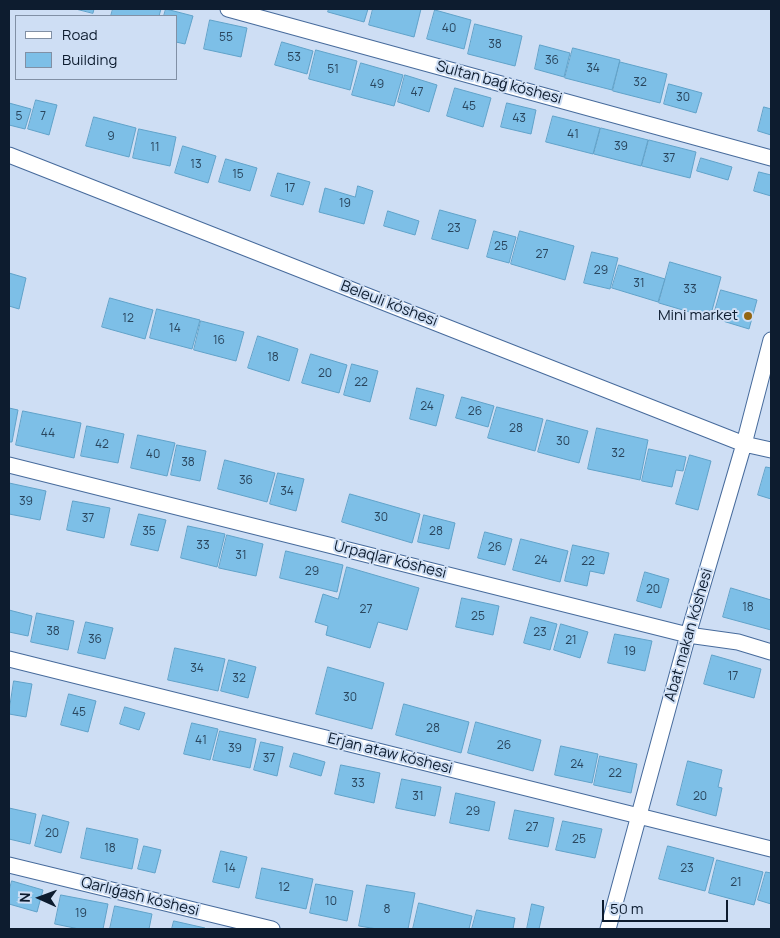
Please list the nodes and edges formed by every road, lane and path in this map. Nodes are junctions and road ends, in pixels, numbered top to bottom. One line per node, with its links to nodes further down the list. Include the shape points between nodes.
1 (228, 9): 3 (street, Sultan baǵ kóshesi)
2 (9, 155): 5 (street, Beleuli kóshesi)
3 (771, 158)
4 (771, 340): 5 (street, Abat makan kóshesi)
5 (744, 444): 6 (street, Beleuli kóshesi); 8 (street, Abat makan kóshesi)
6 (771, 450)
7 (9, 465): 8 (street, Urpaqlar kóshesi)
8 (688, 635): 9 (street, Urpaqlar kóshesi, via 738,642); 11 (street, Abat makan kóshesi)
9 (771, 652)
10 (9, 659): 11 (street, Erjan ataw kóshesi)
11 (639, 816): 12 (street, Erjan ataw kóshesi); 15 (street, Abat makan kóshesi)
12 (771, 849)
13 (9, 865): 14 (street, Qarlıǵash kóshesi)
14 (272, 929)
15 (608, 929)

